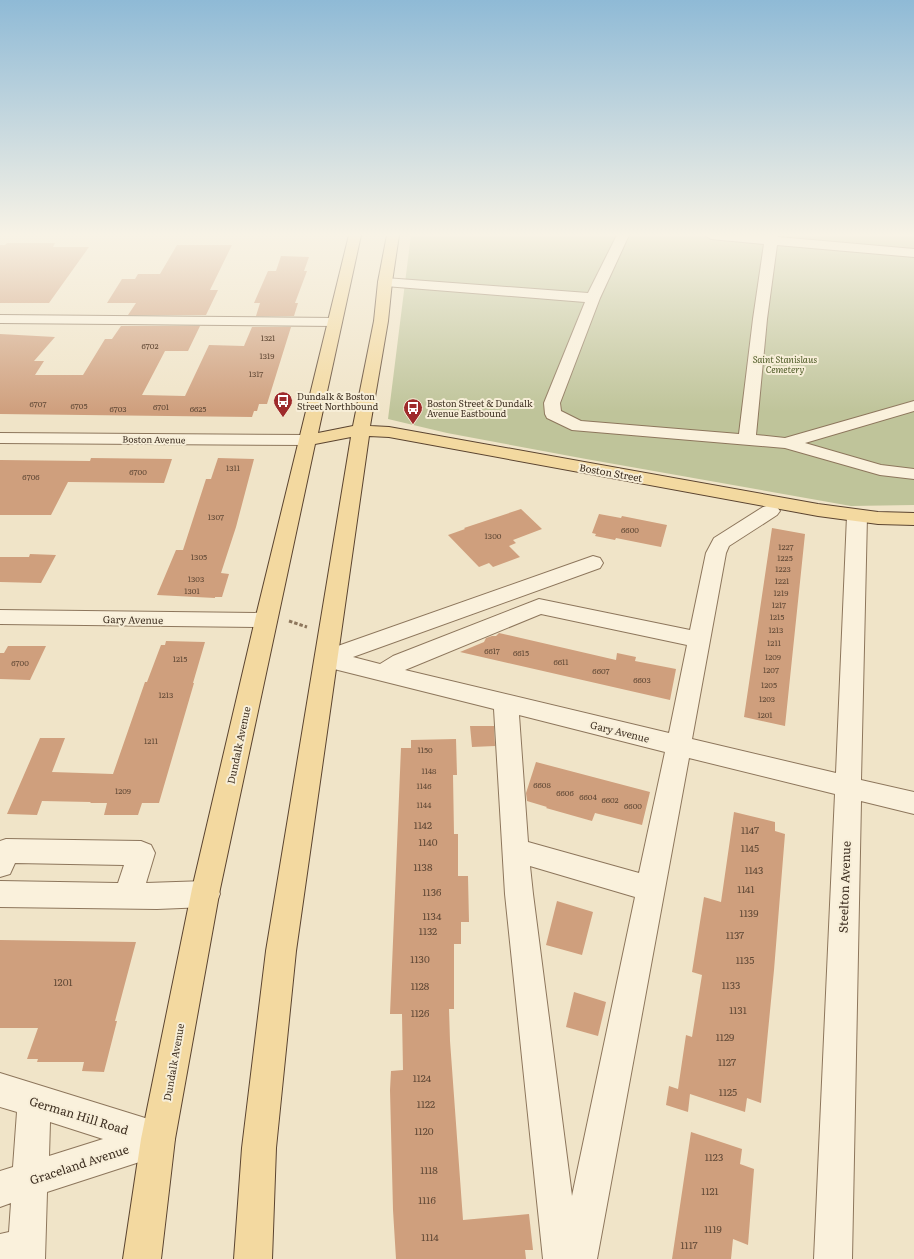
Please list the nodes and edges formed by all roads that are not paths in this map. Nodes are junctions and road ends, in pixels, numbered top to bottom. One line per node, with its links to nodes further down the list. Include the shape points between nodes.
1 (341, 294): 8 (main road, Dundalk Avenue)
2 (384, 294): 10 (main road)
3 (539, 294): 6 (street)
4 (596, 294): 6 (street)
5 (764, 294): 13 (street)
6 (594, 298): 13 (street, via 552,404 553,414 578,426)
7 (0, 319): 8 (street)
8 (335, 322): 12 (main road, Dundalk Avenue)
9 (914, 406): 14 (street)
10 (360, 436): 12 (main road); 16 (main road, Boston Street); 18 (main road, Boston Street, via 416,436 818,510); 24 (main road)
11 (0, 438): 12 (street, Boston Avenue)
12 (308, 440): 22 (main road, Dundalk Avenue)
13 (747, 440): 14 (street)
14 (786, 443): 15 (street, via 880,470)
15 (914, 474)
16 (770, 511): 18 (main road, Boston Street); 23 (street, via 721,542 716,553)
17 (914, 519): 18 (main road, Boston Street)
18 (856, 520): 19 (main road, Boston Street); 28 (street, Steelton Avenue)
19 (914, 528)
20 (593, 563): 24 (street, via 365,644)
21 (0, 617): 22 (street, Gary Avenue)
22 (276, 620): 34 (main road, Dundalk Avenue)
23 (700, 640): 25 (street, via 540,606 401,662); 27 (street)
24 (319, 644): 25 (street, Gary Avenue); 42 (main road, via 259,1148)
25 (382, 673): 26 (street, Gary Avenue)
26 (506, 703): 27 (street, Gary Avenue); 30 (street)
27 (679, 746): 28 (street, Gary Avenue); 32 (street)
28 (848, 787): 29 (street, Gary Avenue); 45 (street, Steelton Avenue)
29 (914, 803)
30 (515, 850): 32 (street); 43 (street)
31 (0, 865): 35 (street, via 6,852 141,853)
32 (651, 889): 44 (street)
33 (0, 894): 35 (street)
34 (206, 894): 35 (street); 38 (main road, Dundalk Avenue)
35 (129, 895)
36 (0, 1090): 37 (street, German Hill Road)
37 (34, 1101): 38 (street, German Hill Road); 39 (street)
38 (158, 1139): 39 (street, Graceland Avenue); 41 (main road, Dundalk Avenue)
39 (15, 1184): 40 (street)
40 (17, 1252)
41 (142, 1259)
42 (253, 1259)
43 (562, 1259)
44 (578, 1259)
45 (833, 1259)

